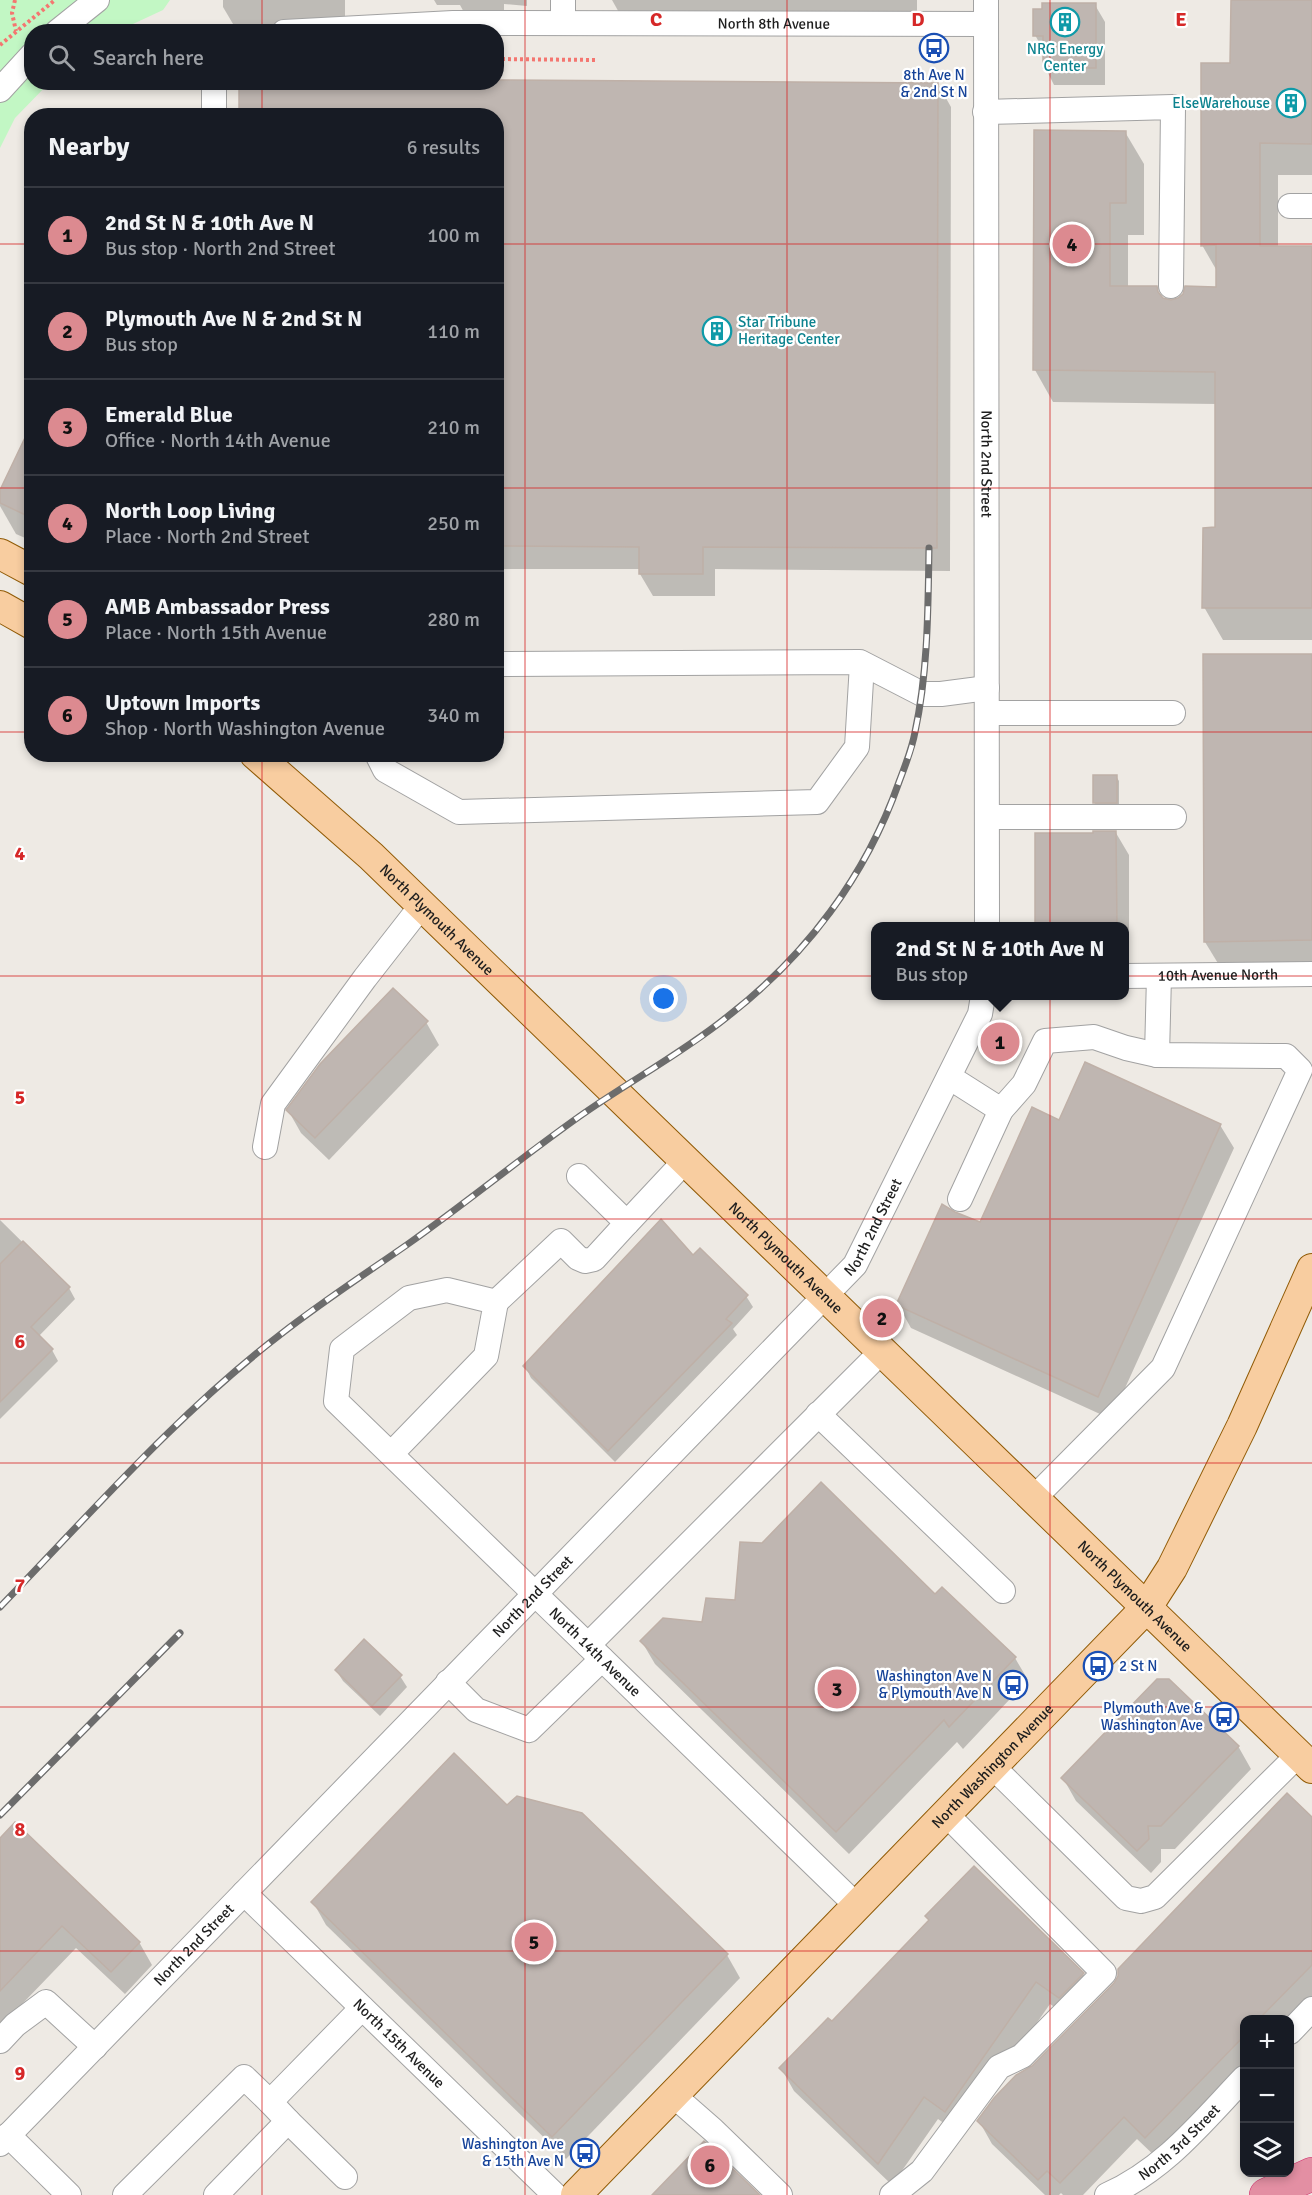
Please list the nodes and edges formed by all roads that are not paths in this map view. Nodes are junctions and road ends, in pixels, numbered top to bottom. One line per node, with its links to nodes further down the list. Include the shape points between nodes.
1 (97, 0): 4 (street)
2 (563, 11): 3 (street, North 8th Avenue); 5 (street, North 8th Avenue)
3 (986, 12): 10 (street, North 2nd Street)
4 (67, 24)
5 (434, 24)
6 (24, 64): 7 (street)
7 (0, 90)
8 (214, 90): 9 (street)
9 (214, 108)
10 (985, 112): 11 (street, via 1173,107); 18 (street, North 2nd Street)
11 (1171, 286)
12 (0, 554): 13 (main road)
13 (24, 567)
14 (0, 606): 15 (main road)
15 (24, 620)
16 (862, 663): 17 (street); 18 (street, via 922,694); 22 (street, via 857,747 817,802 459,812 385,770)
17 (504, 664)
18 (987, 688): 19 (street, North 2nd Street)
19 (987, 713): 20 (street); 23 (street, North 2nd Street)
20 (1173, 713)
21 (264, 762): 25 (main road, North Plymouth Avenue)
22 (382, 762)
23 (987, 817): 24 (street); 26 (street, North 2nd Street)
24 (1174, 817)
25 (422, 905): 34 (street, via 273,1104); 35 (main road, North Plymouth Avenue)
26 (987, 922)
27 (1312, 974): 29 (street, 10th Avenue North)
28 (1129, 976): 29 (street, 10th Avenue North)
29 (1159, 976): 31 (street)
30 (982, 1000): 32 (street, North 2nd Street, via 980,1014)
31 (1157, 1055): 33 (street, via 1094,1037 1045,1041 1024,1084); 45 (street, via 1286,1056 1300,1070 1163,1368)
32 (949, 1077): 33 (street); 40 (street, North 2nd Street, via 855,1266)
33 (1001, 1110): 37 (street)
34 (265, 1147)
35 (685, 1161): 38 (street); 40 (main road, North Plymouth Avenue)
36 (579, 1176): 38 (street)
37 (960, 1198)
38 (627, 1223): 41 (street, via 594,1259 578,1258 561,1241)
39 (1312, 1269): 48 (main road, North Washington Avenue, via 1242,1426 1172,1568)
40 (826, 1297): 42 (main road, North Plymouth Avenue); 47 (street, North 2nd Street)
41 (496, 1302): 44 (street, via 486,1356); 44 (street, North 14th Avenue, via 447,1290 410,1298 342,1349 336,1401)
42 (882, 1351): 43 (street); 45 (main road, North Plymouth Avenue)
43 (818, 1414): 46 (street); 49 (street)
44 (391, 1454): 47 (street, North 14th Avenue)
45 (1034, 1498): 48 (main road, North Plymouth Avenue)
46 (1003, 1591)
47 (534, 1593): 49 (street, North 14th Avenue); 50 (street, North 2nd Street)
48 (1147, 1607): 51 (main road, North Plymouth Avenue); 52 (main road, North Washington Avenue)
49 (595, 1652): 50 (street, via 529,1730 476,1710); 55 (street, North 14th Avenue)
50 (448, 1682): 54 (street, North 2nd Street)
51 (1305, 1761): 52 (street, via 1155,1897 1141,1901 1126,1898)
52 (992, 1766): 53 (main road, North Washington Avenue)
53 (945, 1813): 55 (main road, North Washington Avenue); 74 (street, via 1104,1974 1022,2056 999,2067 922,2171)
54 (244, 1893): 56 (street, North 15th Avenue); 60 (street, North 2nd Street)
55 (856, 1905): 62 (main road, North Washington Avenue)
56 (362, 2008): 63 (street); 71 (street, North 15th Avenue)
57 (1312, 2009): 58 (street)
58 (1294, 2028)
59 (0, 2041): 60 (street, via 46,2002)
60 (95, 2047): 65 (street, North 2nd Street)
61 (1240, 2083): 75 (street, North 3rd Street, via 1170,2156 1147,2174)
62 (672, 2095): 72 (main road, North Washington Avenue); 73 (street)
63 (270, 2102): 64 (street); 68 (street, via 244,2077)
64 (288, 2121): 67 (street); 70 (street)
65 (4, 2139): 69 (street)
66 (1312, 2174): 76 (highway)
67 (345, 2177)
68 (135, 2191)
69 (69, 2195)
70 (216, 2195)
71 (555, 2195)
72 (576, 2195)
73 (780, 2195)
74 (891, 2195)
75 (1107, 2195)
76 (1266, 2195)

